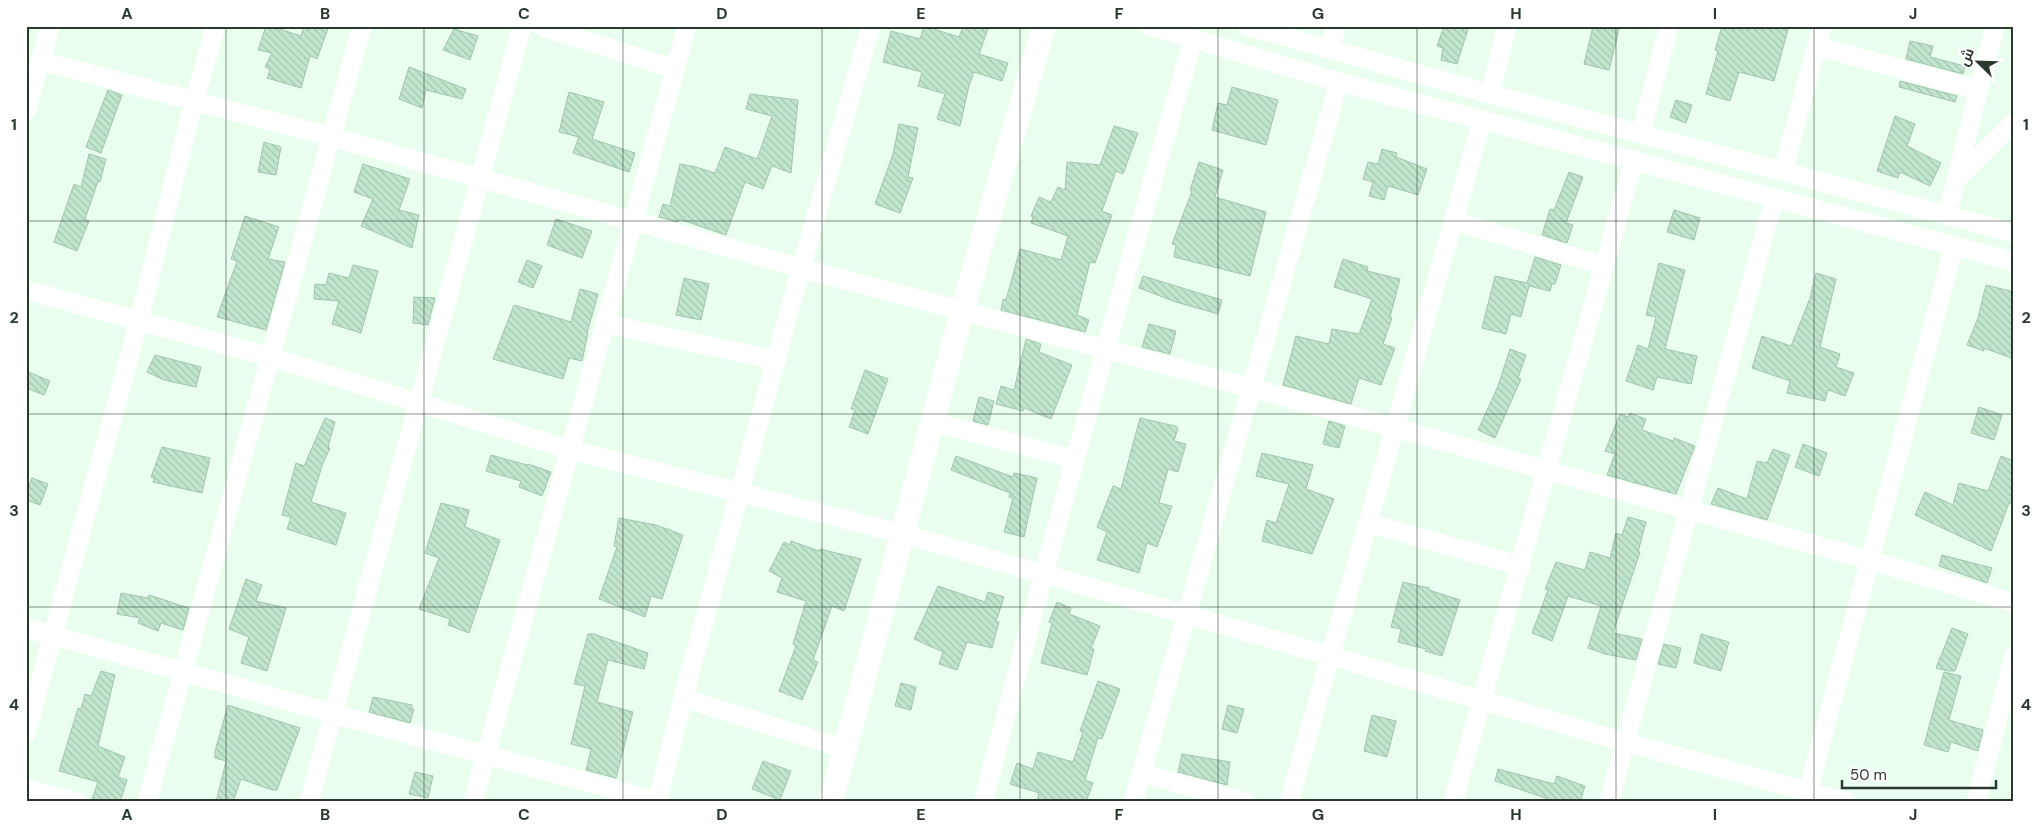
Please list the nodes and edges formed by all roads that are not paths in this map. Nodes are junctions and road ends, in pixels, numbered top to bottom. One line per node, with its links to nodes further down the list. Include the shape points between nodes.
1 (50, 26): 19 (street)
2 (216, 26): 24 (street)
3 (362, 26): 29 (street)
4 (522, 26): 32 (street)
5 (540, 26): 20 (street)
6 (687, 26): 20 (street)
7 (871, 26): 42 (street)
8 (1044, 26): 44 (street)
9 (1149, 26): 16 (street)
10 (1248, 26): 18 (street)
11 (1336, 26): 18 (street)
12 (1507, 26): 23 (street)
13 (1669, 26): 28 (street)
14 (1822, 26): 17 (street)
15 (1995, 26): 22 (street)
16 (1193, 40): 21 (street); 47 (street)
17 (1816, 46): 22 (street); 31 (street)
18 (1330, 49): 23 (street)
19 (41, 61): 24 (street); 25 (street)
20 (675, 69): 36 (street)
21 (1338, 82): 26 (street); 50 (street)
22 (1978, 90): 33 (street)
23 (1490, 94): 28 (street)
24 (194, 101): 29 (street); 45 (street)
25 (26, 111)
26 (1482, 120): 30 (street); 37 (street)
27 (2014, 122): 33 (street)
28 (1641, 132): 31 (street)
29 (332, 137): 32 (street); 48 (street)
30 (1634, 160): 34 (street); 41 (street)
31 (1782, 171): 35 (street)
32 (481, 179): 36 (street); 51 (street)
33 (1956, 180): 35 (street)
34 (1774, 199): 39 (street); 58 (street)
35 (1947, 215): 38 (street)
36 (632, 221): 42 (street); 46 (street)
37 (1454, 221): 41 (street); 53 (street)
38 (2014, 233)
39 (1954, 246): 40 (street); 61 (street)
40 (2014, 262)
41 (1605, 266): 56 (street)
42 (801, 268): 44 (street); 49 (street)
43 (26, 290): 45 (street)
44 (962, 311): 47 (street); 52 (street)
45 (139, 321): 48 (street); 67 (street)
46 (606, 324): 49 (street); 54 (street)
47 (1105, 349): 50 (street); 55 (street)
48 (271, 357): 51 (street); 70 (street)
49 (776, 360): 57 (street)
50 (1252, 388): 53 (street); 65 (street)
51 (419, 404): 54 (street); 73 (street)
52 (933, 422): 55 (street); 60 (street)
53 (1394, 428): 56 (street); 59 (street)
54 (571, 450): 57 (street); 77 (street)
55 (1074, 459): 63 (street)
56 (1547, 472): 58 (street); 62 (street)
57 (740, 494): 60 (street); 71 (street)
58 (1688, 511): 61 (street); 75 (street)
59 (1368, 523): 62 (street); 68 (street)
60 (903, 534): 63 (street); 76 (street)
61 (1869, 560): 64 (street); 80 (street)
62 (1520, 566): 72 (street)
63 (1043, 574): 65 (street); 87 (street)
64 (2014, 603)
65 (1187, 615): 68 (street); 78 (street)
66 (26, 628): 67 (street)
67 (54, 635): 70 (street); 74 (street)
68 (1332, 656): 72 (street); 90 (street)
69 (2014, 656): 94 (street)
70 (183, 671): 73 (street); 83 (street)
71 (684, 698): 76 (street); 81 (street)
72 (1483, 700): 75 (street); 91 (street)
73 (334, 714): 77 (street); 84 (street)
74 (26, 733)
75 (1624, 742): 80 (street); 92 (street)
76 (846, 749): 86 (street)
77 (486, 754): 81 (street); 85 (street)
78 (1141, 773): 88 (street); 89 (street)
79 (26, 788): 82 (street)
80 (1806, 797): 93 (street)
81 (659, 801)
82 (77, 802)
83 (147, 802)
84 (309, 802)
85 (473, 802)
86 (831, 802)
87 (984, 802)
88 (1133, 802)
89 (1245, 802)
90 (1289, 802)
91 (1453, 802)
92 (1609, 802)
93 (1847, 802)
94 (1976, 802)

